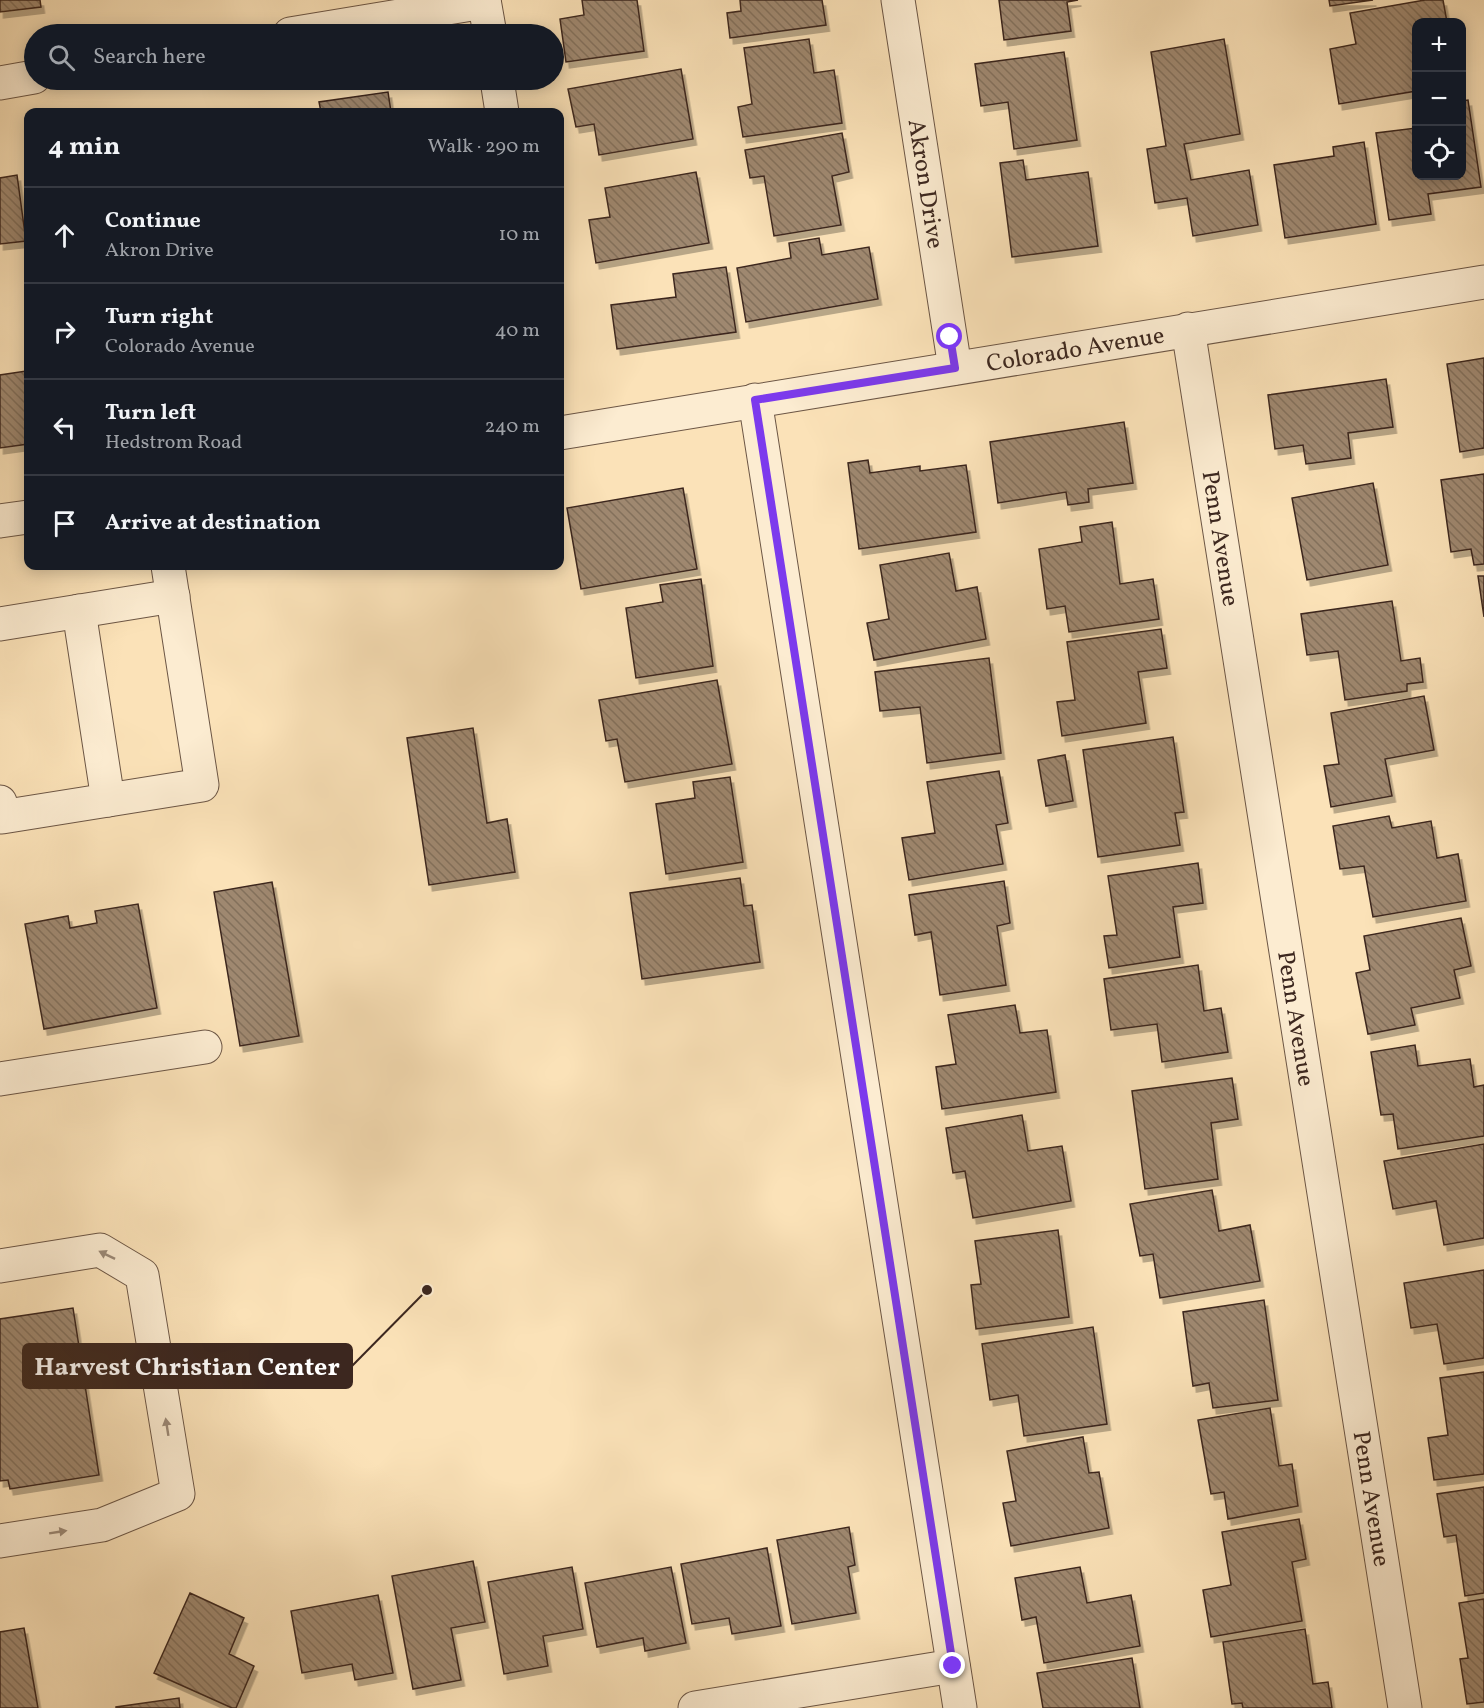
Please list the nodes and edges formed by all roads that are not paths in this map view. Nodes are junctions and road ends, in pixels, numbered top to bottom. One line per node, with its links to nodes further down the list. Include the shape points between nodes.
1 (898, 0): 11 (street, Akron Drive)
2 (484, 1): 3 (street); 4 (street)
3 (349, 24)
4 (488, 24)
5 (24, 78): 6 (street)
6 (0, 82)
7 (499, 90): 8 (street)
8 (501, 108)
9 (1484, 282): 10 (street, Colorado Avenue)
10 (1188, 329): 11 (street, Colorado Avenue); 28 (street, Penn Avenue)
11 (955, 368): 12 (street, Colorado Avenue)
12 (755, 400): 13 (street, Colorado Avenue); 25 (street)
13 (564, 432)
14 (24, 518): 15 (street)
15 (0, 521)
16 (170, 580): 17 (street); 19 (street, via 202,785)
17 (79, 611): 18 (street); 19 (street)
18 (0, 624)
19 (108, 800): 20 (street, via 2,817)
20 (0, 802)
21 (205, 1047): 22 (street)
22 (0, 1079)
23 (0, 1266): 24 (street, one-way to 23, via 102,1524 178,1494 142,1275 100,1250)
24 (0, 1541)
25 (953, 1666): 26 (street); 27 (street)
26 (695, 1708)
27 (960, 1708)
28 (1405, 1708)

